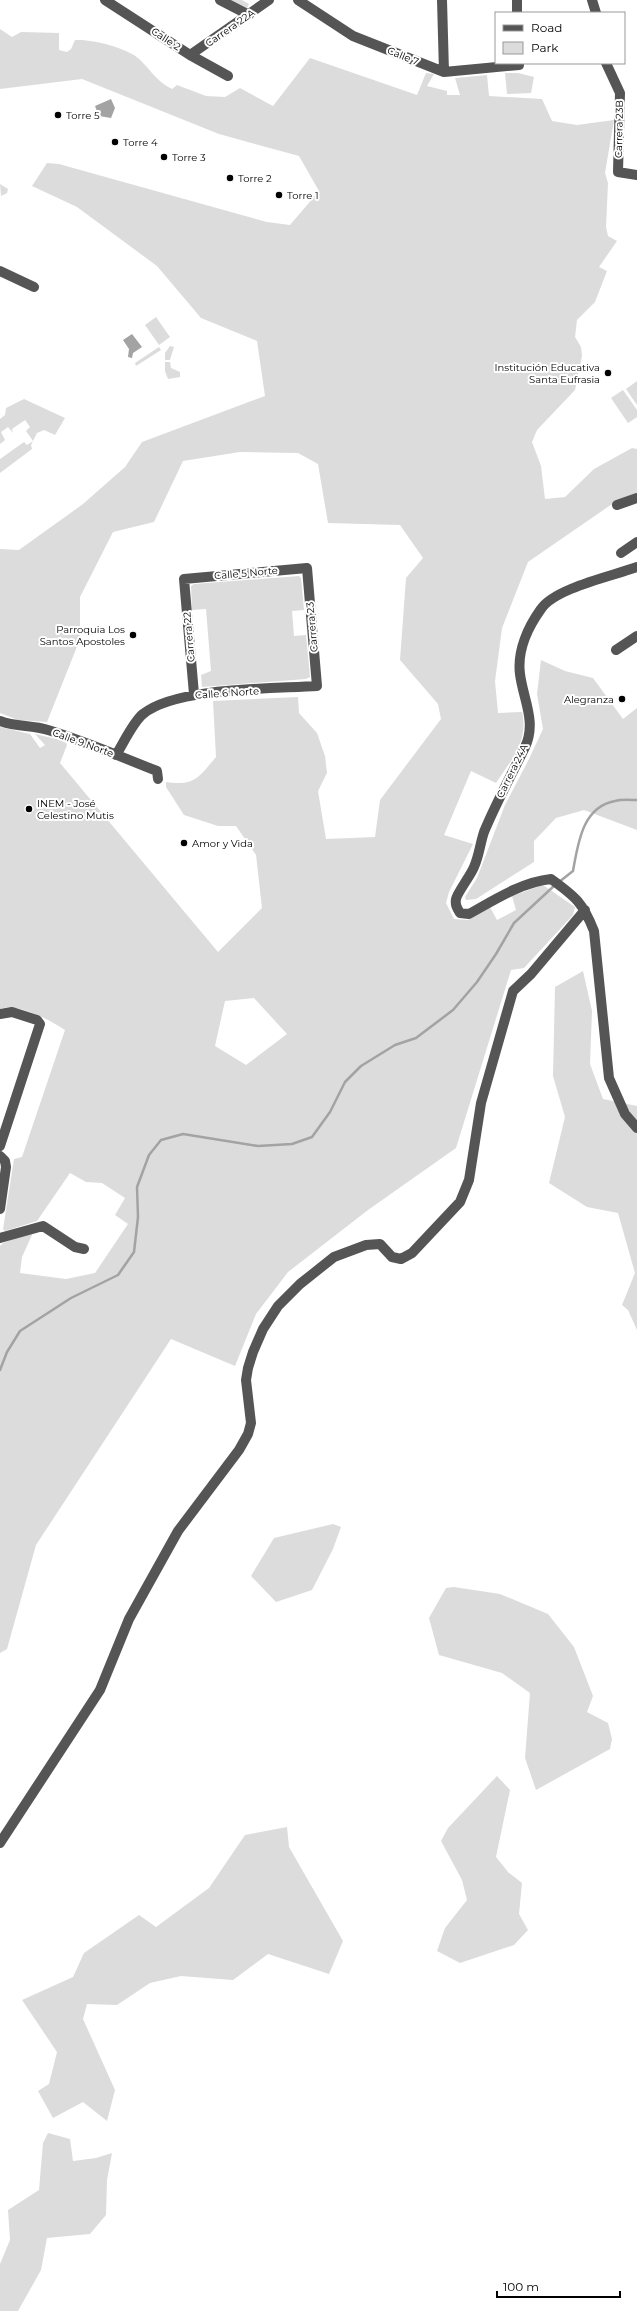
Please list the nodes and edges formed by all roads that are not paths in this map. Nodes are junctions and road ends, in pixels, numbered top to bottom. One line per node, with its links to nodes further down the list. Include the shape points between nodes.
1 (105, 0): 11 (street, Calle 2)
2 (220, 0): 10 (street)
3 (269, 0): 10 (street, Carrera 22A)
4 (298, 0): 14 (street, Calle 7, via 354,36)
5 (442, 0): 14 (street)
6 (516, 0): 8 (street)
7 (592, 0): 9 (street)
8 (517, 12)
9 (596, 12)
10 (249, 15): 11 (street, Carrera 22A)
11 (190, 55): 15 (street, Calle 2)
12 (519, 64): 14 (street, Calle 7)
13 (606, 64): 16 (street, Carrera 23B, via 620,93 618,172)
14 (444, 72)
15 (228, 76)
16 (637, 175)
17 (0, 271): 18 (street)
18 (34, 287)
19 (637, 498): 20 (street)
20 (617, 505)
21 (637, 542): 22 (street)
22 (621, 553)
23 (637, 567): 33 (street, Carrera 24A, via 569,590 542,607 530,626 522,645 519,672 529,714 529,737 483,834 475,865 467,883 456,897 456,907 460,913 469,914 536,881 551,879 576,898)
24 (307, 568): 25 (street, Calle 5 Norte); 28 (street, Carrera 23)
25 (184, 579): 29 (street, Carrera 22)
26 (637, 636): 27 (street)
27 (616, 650)
28 (317, 686): 29 (street, Calle 6 Norte)
29 (194, 694): 31 (street, Calle 6 Norte, via 157,705 142,715)
30 (0, 721): 31 (street, Calle 9 Norte, via 46,730)
31 (116, 755): 32 (street, Calle 9 Norte, via 157,771)
32 (158, 779)
33 (585, 910): 35 (street, via 594,931 609,1078 625,1114); 41 (street, via 531,974 513,991 481,1102 469,1180 460,1202 412,1253 401,1259 392,1258 380,1244 366,1245 334,1257 300,1284 278,1306 263,1329 253,1352 246,1380 251,1423 248,1434 239,1450 178,1531 129,1619 100,1690)
34 (0, 1014): 36 (street, via 12,1012 37,1020 40,1024)
35 (637, 1128)
36 (0, 1146)
37 (0, 1156): 38 (street, via 6,1167)
38 (0, 1209)
39 (0, 1238): 40 (street, via 43,1226 75,1247)
40 (84, 1249)
41 (0, 1843)

